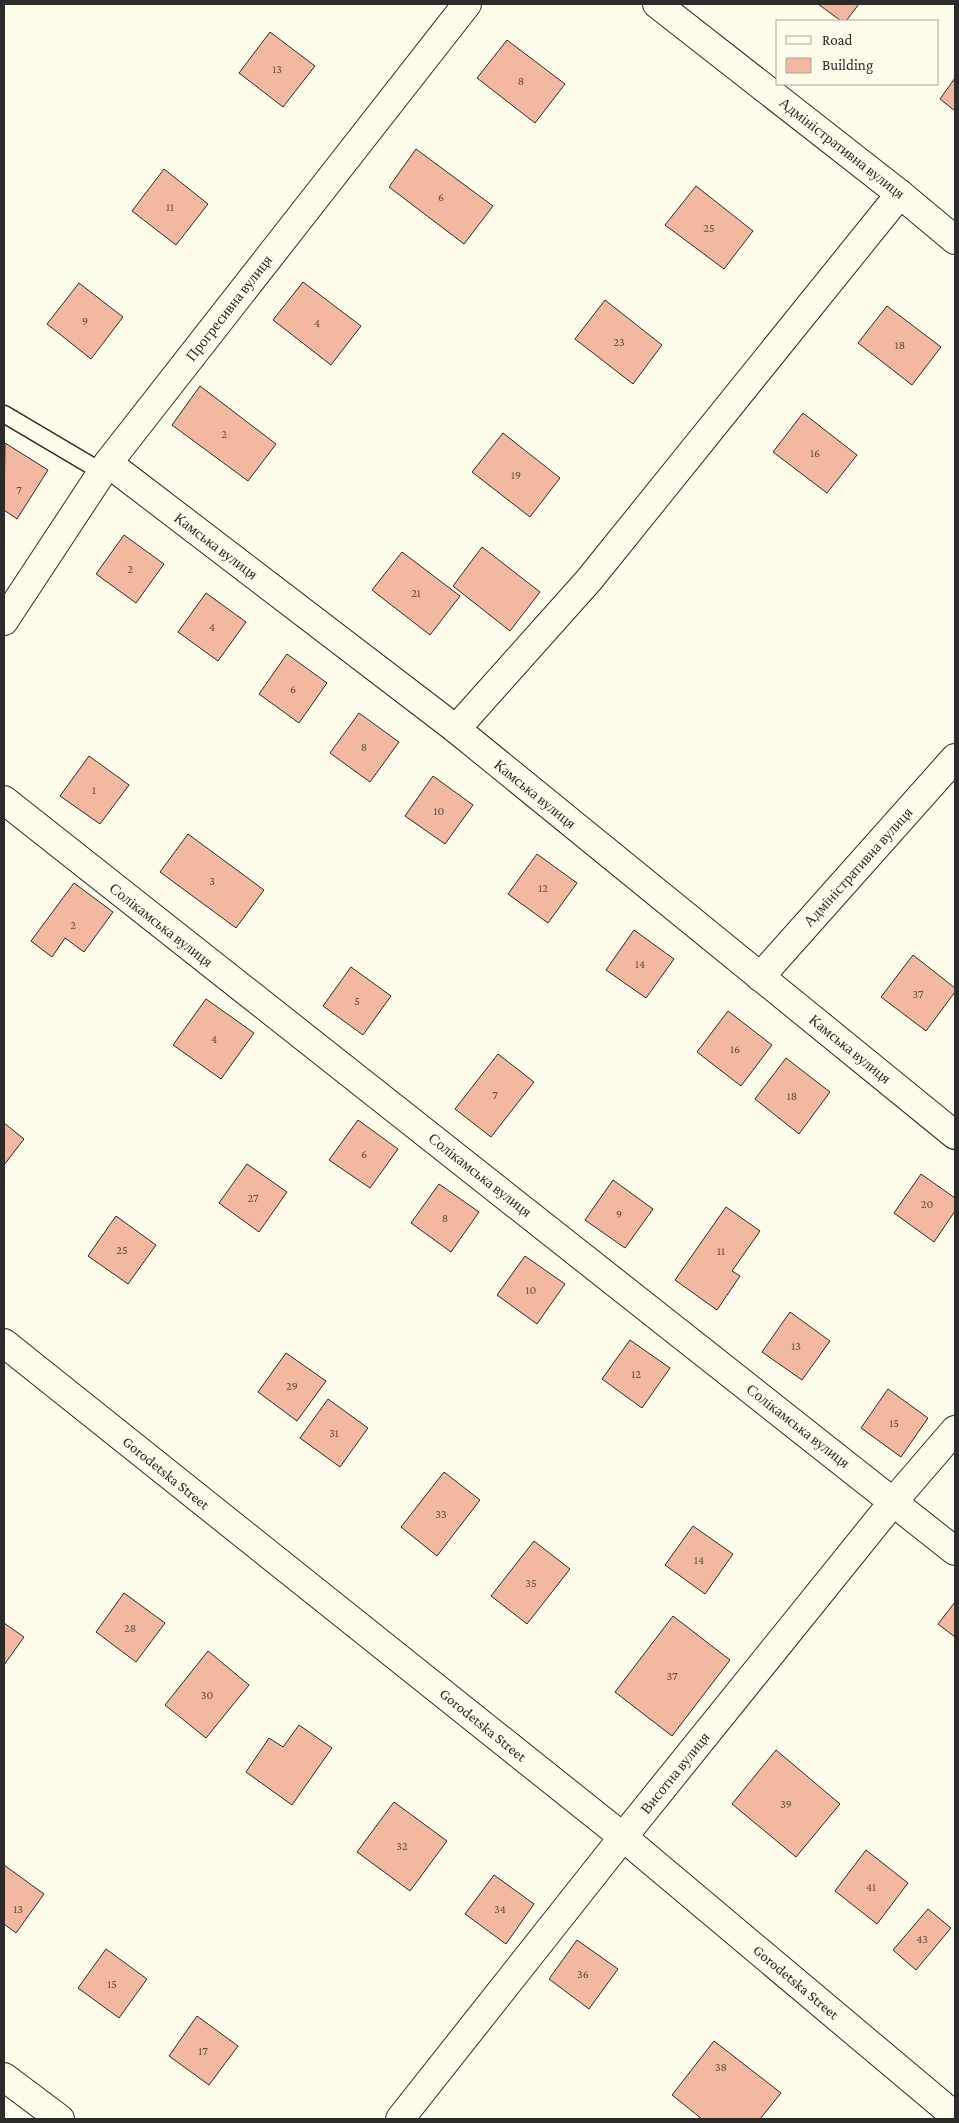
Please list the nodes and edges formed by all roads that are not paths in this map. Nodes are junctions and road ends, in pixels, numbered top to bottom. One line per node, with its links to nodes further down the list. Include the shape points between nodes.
1 (467, 4): 6 (street, Прогресивна вулиця)
2 (657, 4): 3 (street, Адміністративна вулиця)
3 (900, 194): 4 (street, Адміністративна вулиця); 8 (street, via 589,580)
4 (955, 240)
5 (4, 414): 6 (lane)
6 (105, 468): 7 (street, Прогресивна вулиця); 8 (street, Камська вулиця)
7 (4, 621)
8 (456, 729): 11 (street, Камська вулиця)
9 (955, 758): 11 (street, Адміністративна вулиця)
10 (4, 800): 15 (street, Солікамська вулиця)
11 (760, 976): 12 (street, Камська вулиця)
12 (955, 1135)
13 (4, 1343): 17 (street, Gorodetska Street)
14 (955, 1430): 15 (street, Висотна вулиця)
15 (893, 1502): 16 (street, Солікамська вулиця); 17 (street, Висотна вулиця)
16 (955, 1551)
17 (623, 1837): 19 (street, Gorodetska Street); 21 (street, Висотна вулиця)
18 (4, 2076): 20 (street)
19 (955, 2116)
20 (60, 2119)
21 (400, 2119)

